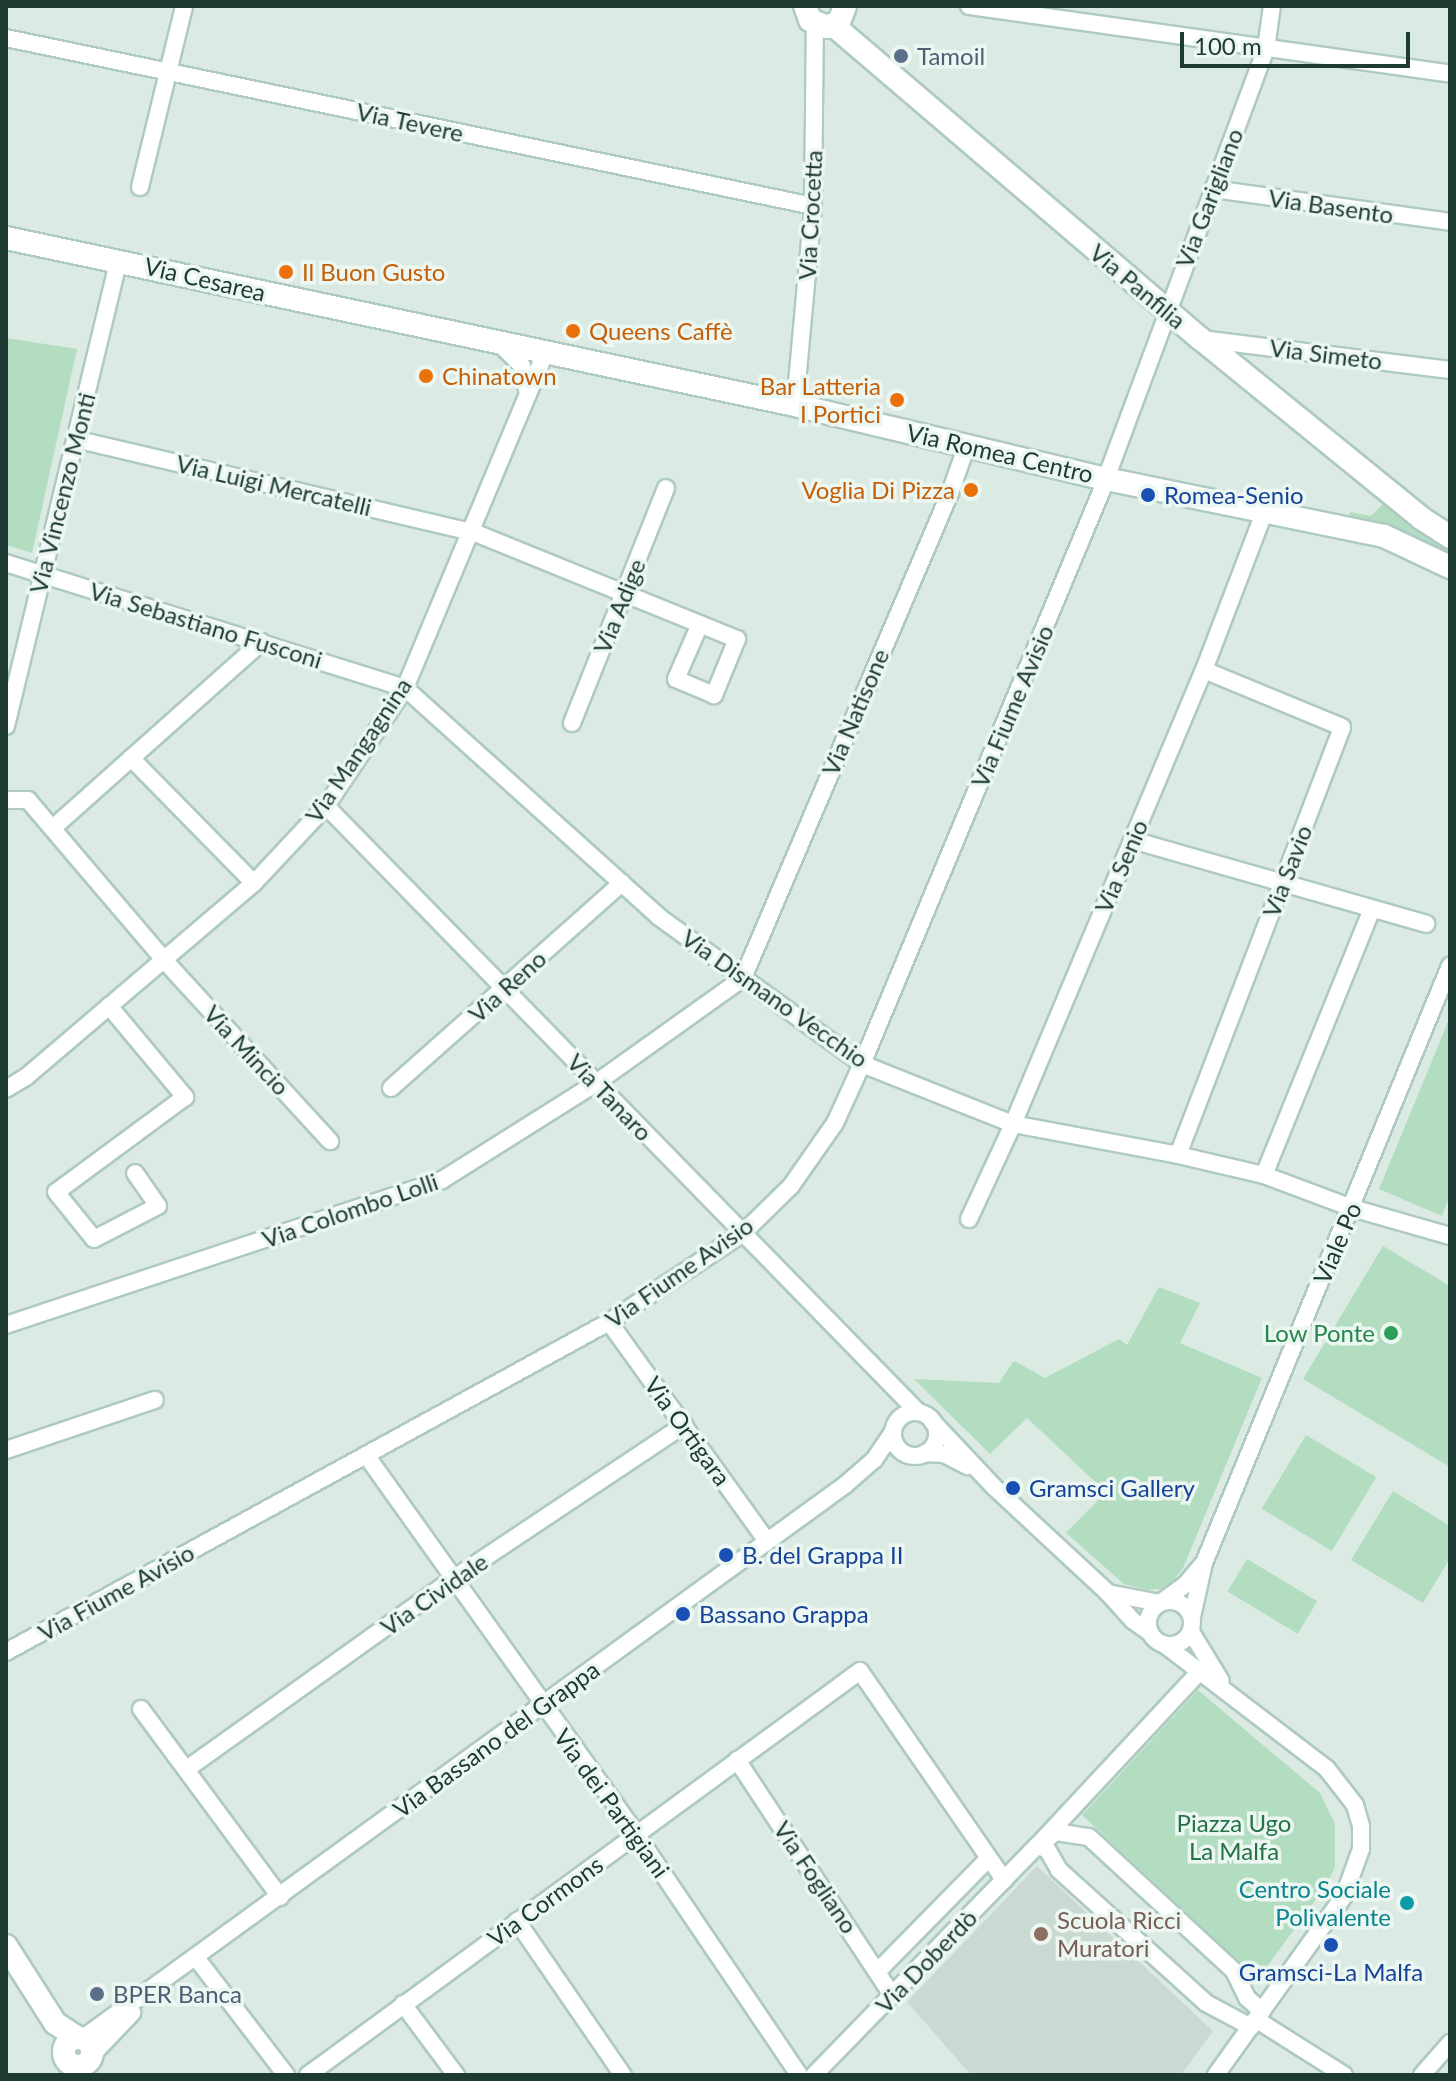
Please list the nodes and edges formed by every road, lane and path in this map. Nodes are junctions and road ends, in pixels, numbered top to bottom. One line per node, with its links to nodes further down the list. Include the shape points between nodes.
1 (184, 6): 8 (street)
2 (845, 6): 5 (street, via 843,16)
3 (969, 6): 7 (street)
4 (1272, 6): 7 (street, Via Garigliano)
5 (817, 19): 12 (street, Via Crocetta); 16 (street, Via Panfilia)
6 (6, 38): 8 (street, Via Tevere)
7 (1266, 49): 9 (street); 11 (street, Via Garigliano)
8 (168, 72): 10 (street); 12 (street, Via Tevere)
9 (1450, 74)
10 (140, 187)
11 (1213, 189): 13 (street, Via Basento); 16 (street, Via Garigliano)
12 (813, 206): 22 (street, Via Crocetta)
13 (1450, 222)
14 (6, 238): 15 (street, Via Cesarea)
15 (119, 260): 18 (street, Via Cesarea); 23 (street, Via Vincenzo Monti)
16 (1167, 310): 17 (street, Via Panfilia); 25 (street, Via Garigliano)
17 (1201, 339): 20 (street, Via Simeto); 29 (street, Via Panfilia)
18 (501, 345): 19 (street, Via Cesarea); 21 (street, via 522,366)
19 (534, 352): 21 (street, Via Mangagnina); 22 (street, Via Romea Centro)
20 (1450, 370)
21 (528, 395): 28 (street, Via Mangagnina)
22 (795, 405): 24 (street, Via Romea Centro)
23 (75, 439): 28 (street, Via Luigi Mercatelli); 32 (street, Via Vincenzo Monti)
24 (967, 445): 25 (street, Via Romea Centro); 52 (street, Via Natisone)
25 (1106, 479): 27 (street, Via Romea Centro); 55 (street, Via Fiume Avisio)
26 (666, 488): 33 (street, Via Adige)
27 (1265, 510): 31 (street, Via Romea Centro, via 1399,540); 36 (street, Via Senio)
28 (473, 532): 33 (street, Via Luigi Mercatelli); 37 (street, Via Mangagnina)
29 (1450, 537)
30 (6, 563): 32 (street, Via Sebastiano Fusconi)
31 (1450, 567)
32 (42, 574): 35 (street, Via Sebastiano Fusconi); 39 (street, Via Vincenzo Monti)
33 (623, 596): 34 (street, Via Luigi Mercatelli); 38 (street, Via Adige)
34 (700, 624)
35 (262, 642): 37 (street, Via Sebastiano Fusconi); 40 (street)
36 (1204, 670): 44 (street, Via Senio); 47 (street, Via Savio, via 1342,727)
37 (405, 688): 42 (street, Via Mangagnina); 46 (street, Via Dismano Vecchio)
38 (572, 723)
39 (6, 726)
40 (131, 758): 43 (street); 45 (street)
41 (6, 800): 43 (street, Via Mincio, via 28,800)
42 (326, 806): 45 (street, Via Mangagnina); 53 (street, Via Tanaro)
43 (54, 827): 50 (street, Via Mincio)
44 (1132, 840): 47 (street); 59 (street, Via Senio)
45 (254, 883): 50 (street, Via Mangagnina)
46 (622, 883): 52 (street, Via Dismano Vecchio); 53 (street, Via Reno)
47 (1282, 884): 48 (street); 61 (street, Via Savio)
48 (1372, 909): 49 (street); 63 (street)
49 (1426, 924)
50 (164, 960): 54 (street, Via Mangagnina); 60 (street, Via Mincio)
51 (1450, 966): 64 (street, Viale Po)
52 (743, 978): 55 (street, Via Dismano Vecchio); 56 (street, Via Colombo Lolli)
53 (505, 989): 56 (street, Via Tanaro); 57 (street, Via Reno)
54 (109, 1006): 58 (street, Via Mangagnina); 62 (street, via 185,1097 56,1192 94,1239 158,1206)
55 (862, 1064): 59 (street, Via Dismano Vecchio); 66 (street, Via Fiume Avisio, via 835,1123 791,1186)
56 (596, 1083): 66 (street, Via Tanaro); 69 (street, Via Colombo Lolli, via 442,1180)
57 (391, 1088)
58 (6, 1089)
59 (1013, 1124): 61 (street, Via Dismano Vecchio); 65 (street, Via Senio)
60 (330, 1141)
61 (1178, 1155): 63 (street, Via Dismano Vecchio)
62 (135, 1173)
63 (1264, 1175): 64 (street, Via Dismano Vecchio)
64 (1352, 1208): 67 (street, Via Dismano Vecchio); 83 (street, Viale Po)
65 (969, 1219)
66 (743, 1233): 68 (street, Via Fiume Avisio); 70 (street, Via Tanaro)
67 (1450, 1236)
68 (609, 1322): 74 (street, Via Ortigara); 79 (street, Via Fiume Avisio)
69 (6, 1325)
70 (893, 1390): 72 (street, Via Tanaro); 75 (street)
71 (155, 1400): 76 (street)
72 (917, 1411): 73 (street); 75 (street, via 904,1414)
73 (932, 1421): 77 (street, via 937,1435); 81 (street)
74 (684, 1425): 82 (street, Via Ortigara); 84 (street, Via Cividale)
75 (894, 1428): 78 (street, via 896,1445); 80 (street, Via Bassano del Grappa, via 874,1460)
76 (6, 1450)
77 (925, 1453): 78 (street); 81 (street, via 962,1461)
78 (905, 1454): 80 (street, Via Bassano del Grappa)
79 (366, 1455): 84 (street, Via dei Partigiani); 90 (street, Via Fiume Avisio)
80 (845, 1485): 82 (street, Via Bassano del Grappa)
81 (994, 1487): 85 (street)
82 (767, 1541): 93 (street, Via Bassano del Grappa)
83 (1204, 1563): 86 (street, Viale Po); 87 (street, Viale Po)
84 (453, 1579): 93 (street, Via dei Partigiani); 96 (street, Via Cividale)
85 (1108, 1593): 86 (street); 88 (street)
86 (1160, 1603): 87 (street, via 1183,1605); 88 (street, via 1148,1619)
87 (1191, 1625): 89 (street, via 1183,1642); 92 (street)
88 (1149, 1632): 89 (street)
89 (1165, 1645): 91 (street)
90 (6, 1652)
91 (1200, 1671): 92 (street); 99 (street)
92 (1226, 1689): 112 (street, via 1335,1777 1355,1805 1361,1826 1361,1849 1344,1896)
93 (542, 1706): 97 (street, Via dei Partigiani); 103 (street, Via Bassano del Grappa)
94 (141, 1709): 96 (street)
95 (737, 1760): 97 (street, Via Cormons); 100 (street, Via Cormons, via 860,1671); 107 (street, Via Fogliano)
96 (188, 1768): 103 (street)
97 (636, 1834): 104 (street, Via Cormons); 120 (street, Via dei Partigiani)
98 (1075, 1835): 99 (street, via 1056,1832); 101 (street, via 1061,1844); 108 (street, via 1089,1837 1234,1971)
99 (1037, 1846): 101 (street, via 1047,1849); 102 (street, Via Doberdò)
100 (989, 1858): 102 (street); 107 (street)
101 (1056, 1865): 111 (street, via 1206,2003)
102 (1004, 1880): 109 (street, Via Doberdò)
103 (280, 1897): 106 (street, Via Bassano del Grappa)
104 (517, 1921): 110 (street, Via Cormons); 119 (street)
105 (6, 1946): 114 (street)
106 (197, 1959): 114 (street, Via Bassano del Grappa, via 149,1994); 116 (street)
107 (878, 1971): 109 (street, Via Fogliano)
108 (1240, 1985): 111 (street, via 1235,2000); 112 (street)
109 (892, 1995): 121 (street, Via Doberdò)
110 (403, 2004): 117 (street, Via Cormons); 118 (street)
111 (1219, 2009): 112 (street)
112 (1257, 2019): 115 (street); 122 (street)
113 (1450, 2043): 124 (street)
114 (83, 2058)
115 (1322, 2070): 123 (street)
116 (286, 2075)
117 (308, 2075)
118 (456, 2075)
119 (623, 2075)
120 (799, 2075)
121 (814, 2075)
122 (1216, 2075)
123 (1344, 2075)
124 (1422, 2075)

